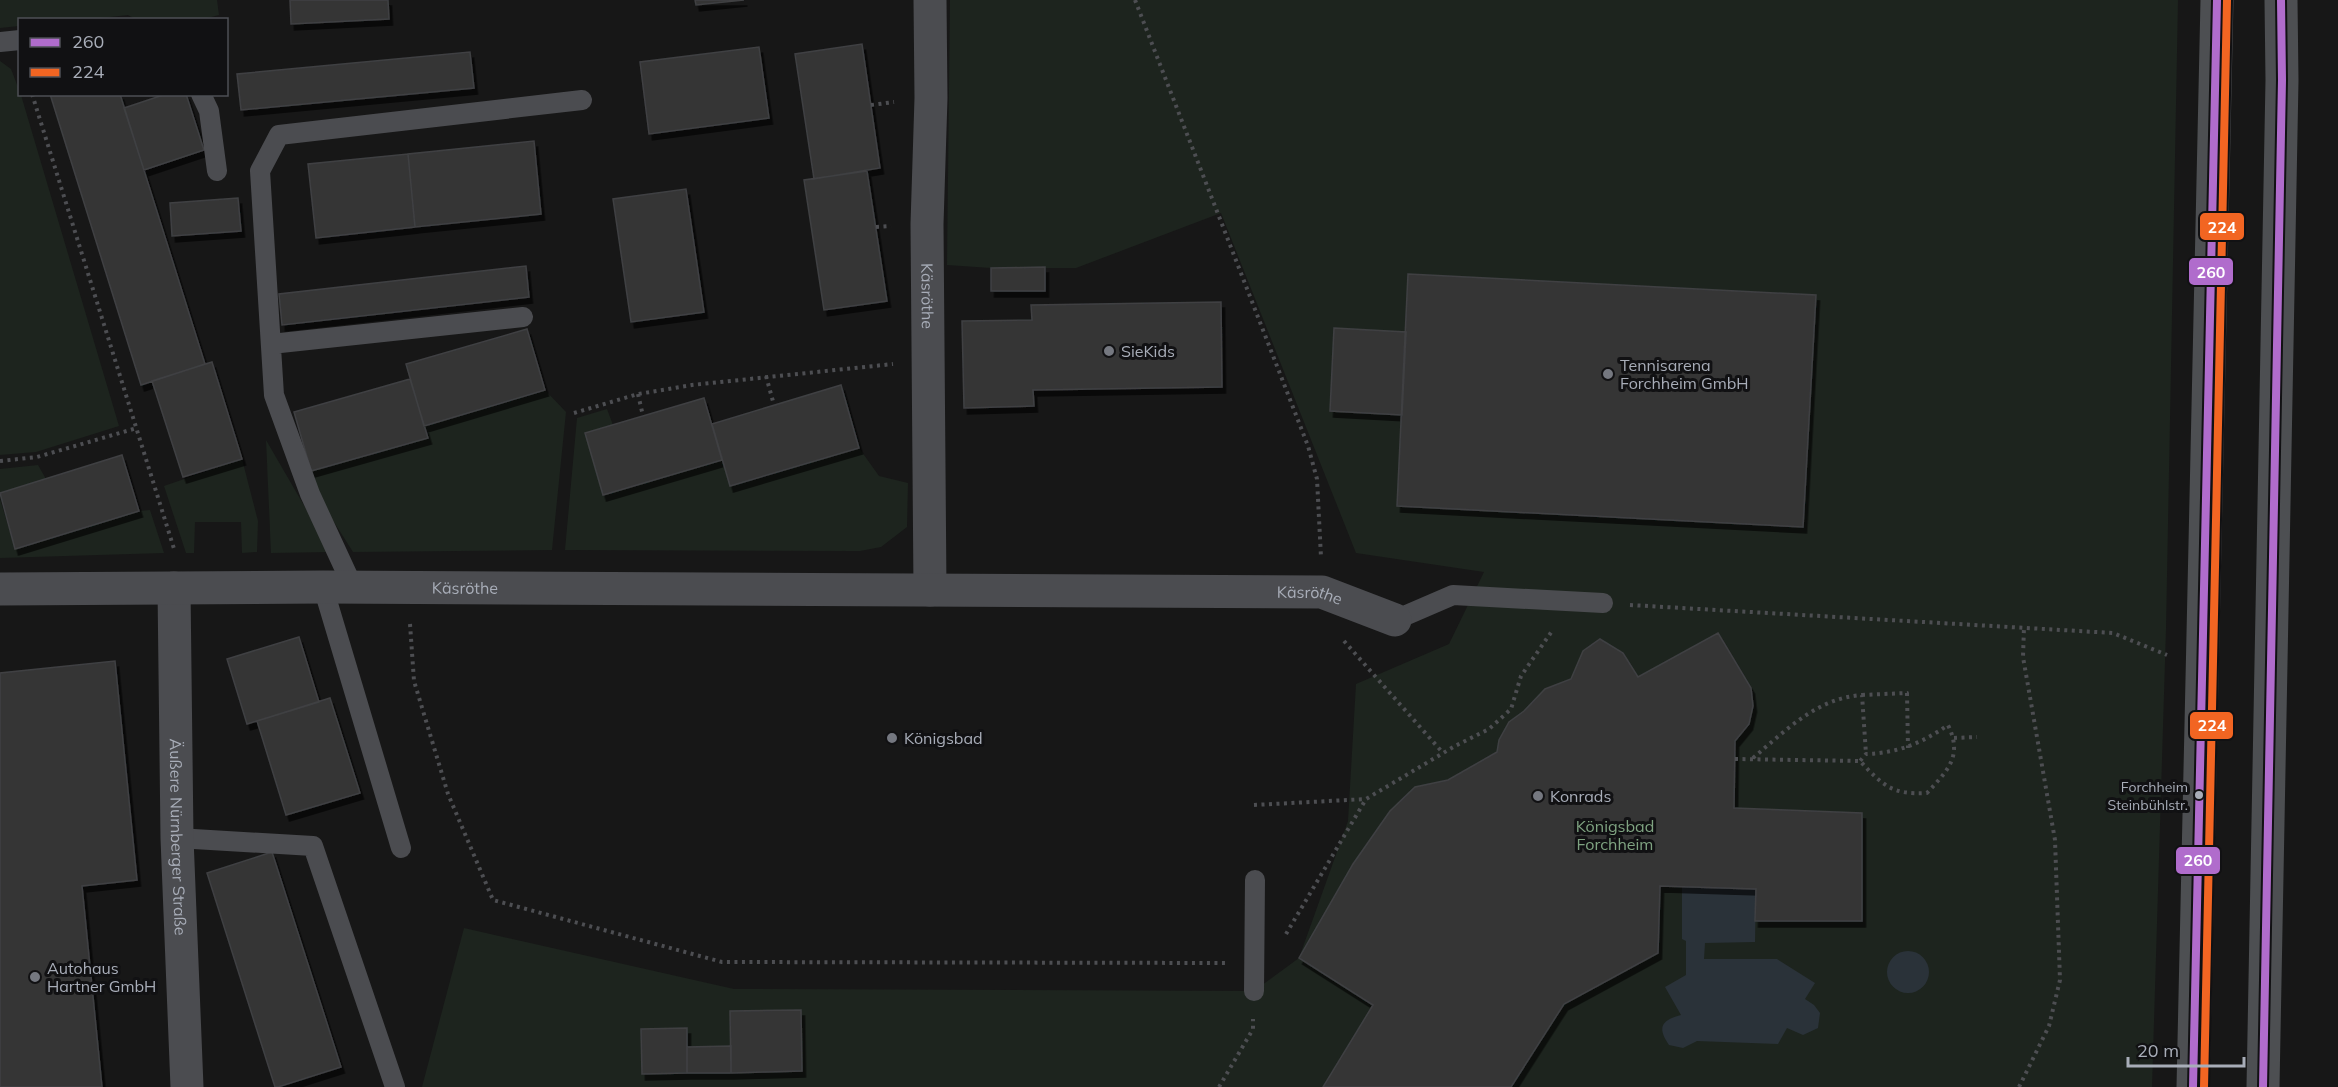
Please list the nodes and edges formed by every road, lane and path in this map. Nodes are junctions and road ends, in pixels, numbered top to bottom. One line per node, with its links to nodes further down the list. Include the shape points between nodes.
1 (930, 0): 13 (street, Käsröthe)
2 (1135, 0): 26 (path, via 1308,446 1317,479)
3 (2217, 0): 31 (main road)
4 (2281, 0): 53 (main road)
5 (18, 40): 6 (lane)
6 (0, 42)
7 (33, 96): 19 (path)
8 (202, 96): 10 (lane, via 209,111)
9 (582, 100): 12 (lane, via 279,135 260,171)
10 (217, 171)
11 (524, 317): 12 (lane)
12 (271, 344): 21 (lane, via 274,394)
13 (929, 361): 14 (path); 25 (street, Käsröthe)
14 (766, 376): 15 (path); 16 (path)
15 (638, 394): 17 (path); 18 (path)
16 (774, 405)
17 (574, 413)
18 (643, 416)
19 (136, 428): 20 (path, via 37,457); 23 (path, via 176,556)
20 (0, 461)
21 (338, 587): 22 (street, Käsröthe); 23 (street, Käsröthe); 44 (lane)
22 (408, 587): 25 (street, Käsröthe); 46 (path, via 414,681 448,794 494,900 722,962)
23 (174, 588): 24 (street, Käsröthe); 43 (street, Äußere Nürnberger Straße)
24 (0, 589)
25 (930, 590): 26 (street, Käsröthe)
26 (1322, 592): 29 (street, Käsröthe); 36 (path, via 1325,618)
27 (1572, 602): 28 (lane); 29 (lane, via 1453,595); 36 (path, via 1521,675 1511,709 1489,729)
28 (1603, 603): 30 (path)
29 (1395, 620)
30 (2024, 627): 31 (path, via 2113,633); 51 (path, via 2023,657 2055,840 2060,980 2049,1026)
31 (2203, 670): 52 (main road)
32 (1862, 695): 35 (path, via 1907,693); 37 (path); 39 (path, via 1825,704 1795,722)
33 (1977, 737): 34 (path)
34 (1954, 738): 35 (path, via 1948,725); 40 (path, via 1954,758 1927,793 1906,794 1880,782)
35 (1908, 748): 37 (path)
36 (1443, 753): 41 (path)
37 (1866, 754): 40 (path)
38 (1735, 759): 39 (path)
39 (1752, 759): 40 (path)
40 (1860, 761)
41 (1366, 799): 42 (path); 46 (path, via 1269,962)
42 (1254, 805)
43 (177, 838): 48 (street, Äußere Nürnberger Straße); 49 (lane, via 313,846)
44 (401, 848)
45 (1255, 880): 46 (lane)
46 (1256, 963): 47 (lane)
47 (1254, 991): 50 (path, via 1253,1029)
48 (187, 1087)
49 (395, 1087)
50 (1219, 1087)
51 (2019, 1087)
52 (2193, 1087)
53 (2263, 1087)

